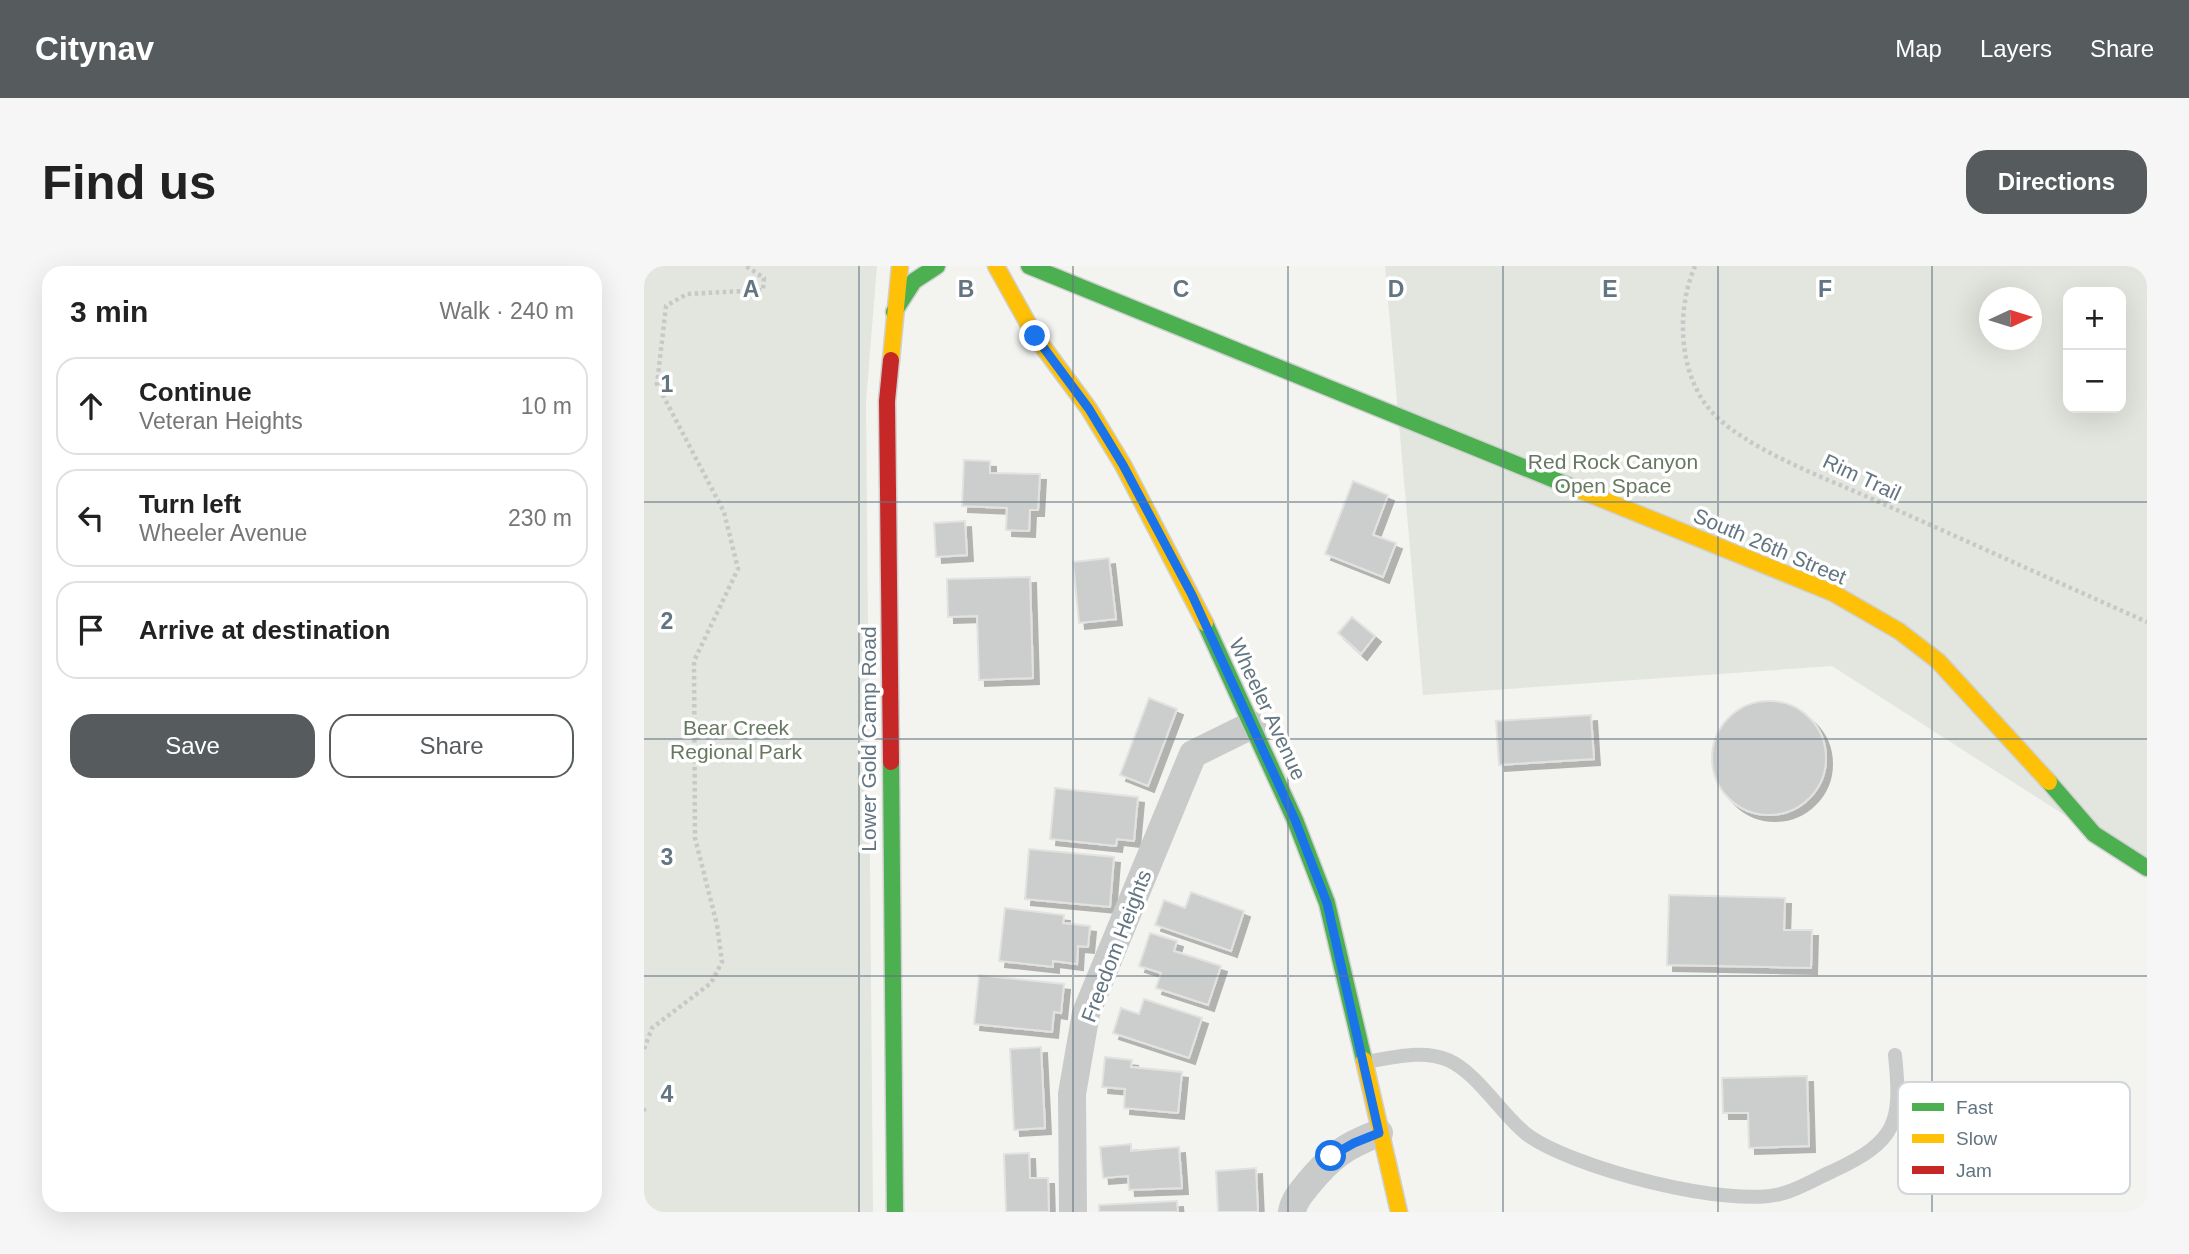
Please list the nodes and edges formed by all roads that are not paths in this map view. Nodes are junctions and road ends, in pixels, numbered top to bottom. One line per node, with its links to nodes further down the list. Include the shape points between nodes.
1 (900, 266): 5 (street, Lower Gold Camp Road)
2 (937, 266): 5 (street, via 914,281)
3 (996, 266): 6 (street, Wheeler Avenue, via 1035,336 1123,465 1192,595)
4 (1029, 266): 7 (street, South 26th Street, via 1833,593 1899,631 1938,661 2094,834)
5 (893, 314): 13 (street, Lower Gold Camp Road, via 887,401)
6 (1252, 725): 9 (street, Wheeler Avenue, via 1327,903); 14 (street, Freedom Heights, via 1193,754 1086,1013 1072,1094)
7 (2147, 868)
8 (1895, 1055): 10 (lane)
9 (1364, 1062): 11 (lane, via 1434,1054 1473,1077 1498,1109 1527,1135 1575,1159 1703,1194 1741,1198 1783,1194 1860,1158 1882,1142 1896,1120); 12 (street, Wheeler Avenue)
10 (1898, 1084)
11 (1898, 1102)
12 (1379, 1133): 15 (street, via 1331,1156 1294,1202); 16 (street, Wheeler Avenue)
13 (895, 1212)
14 (1073, 1212)
15 (1292, 1212)
16 (1399, 1212)

